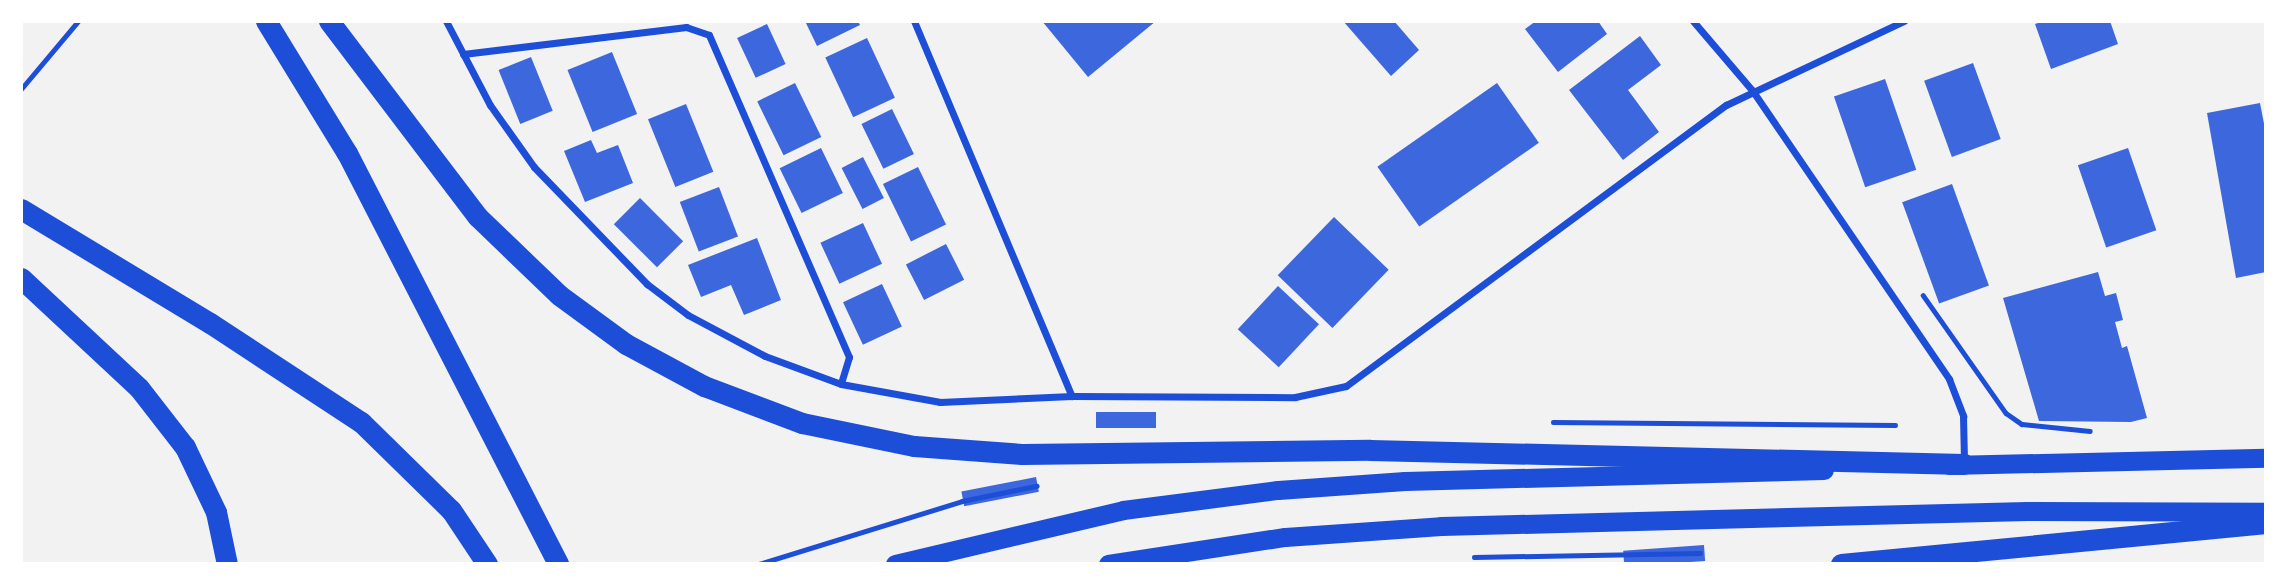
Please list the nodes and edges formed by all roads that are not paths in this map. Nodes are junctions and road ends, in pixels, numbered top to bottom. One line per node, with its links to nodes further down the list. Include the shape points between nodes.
1 (78, 21): 9 (lane)
2 (266, 21): 21 (highway, via 347,153)
3 (329, 21): 16 (highway, via 478,217 559,295 626,344 704,386 802,422 914,446 1022,454 1370,450)
4 (446, 21): 8 (street)
5 (914, 21): 14 (street)
6 (1693, 21): 10 (street)
7 (1904, 21): 10 (street)
8 (463, 54): 13 (street, via 490,105 534,167 647,284 727,337); 13 (street, via 686,27 709,35 849,357)
9 (21, 89)
10 (1752, 90): 14 (street, via 1346,386 1295,397); 16 (street, via 1949,379 1964,416)
11 (21, 209): 20 (highway, via 210,323 361,422 451,510)
12 (21, 278): 19 (highway, via 139,388 185,447 216,512)
13 (841, 384): 14 (street, via 940,402)
14 (1072, 396)
15 (2266, 458): 16 (highway)
16 (1964, 464): 22 (highway, via 1405,481 1278,490 1123,510)
17 (2266, 512): 23 (highway, via 2027,511 1441,526 1285,537)
18 (2266, 523): 24 (highway)
19 (227, 564)
20 (487, 564)
21 (558, 564)
22 (895, 564)
23 (1108, 564)
24 (1841, 564)

